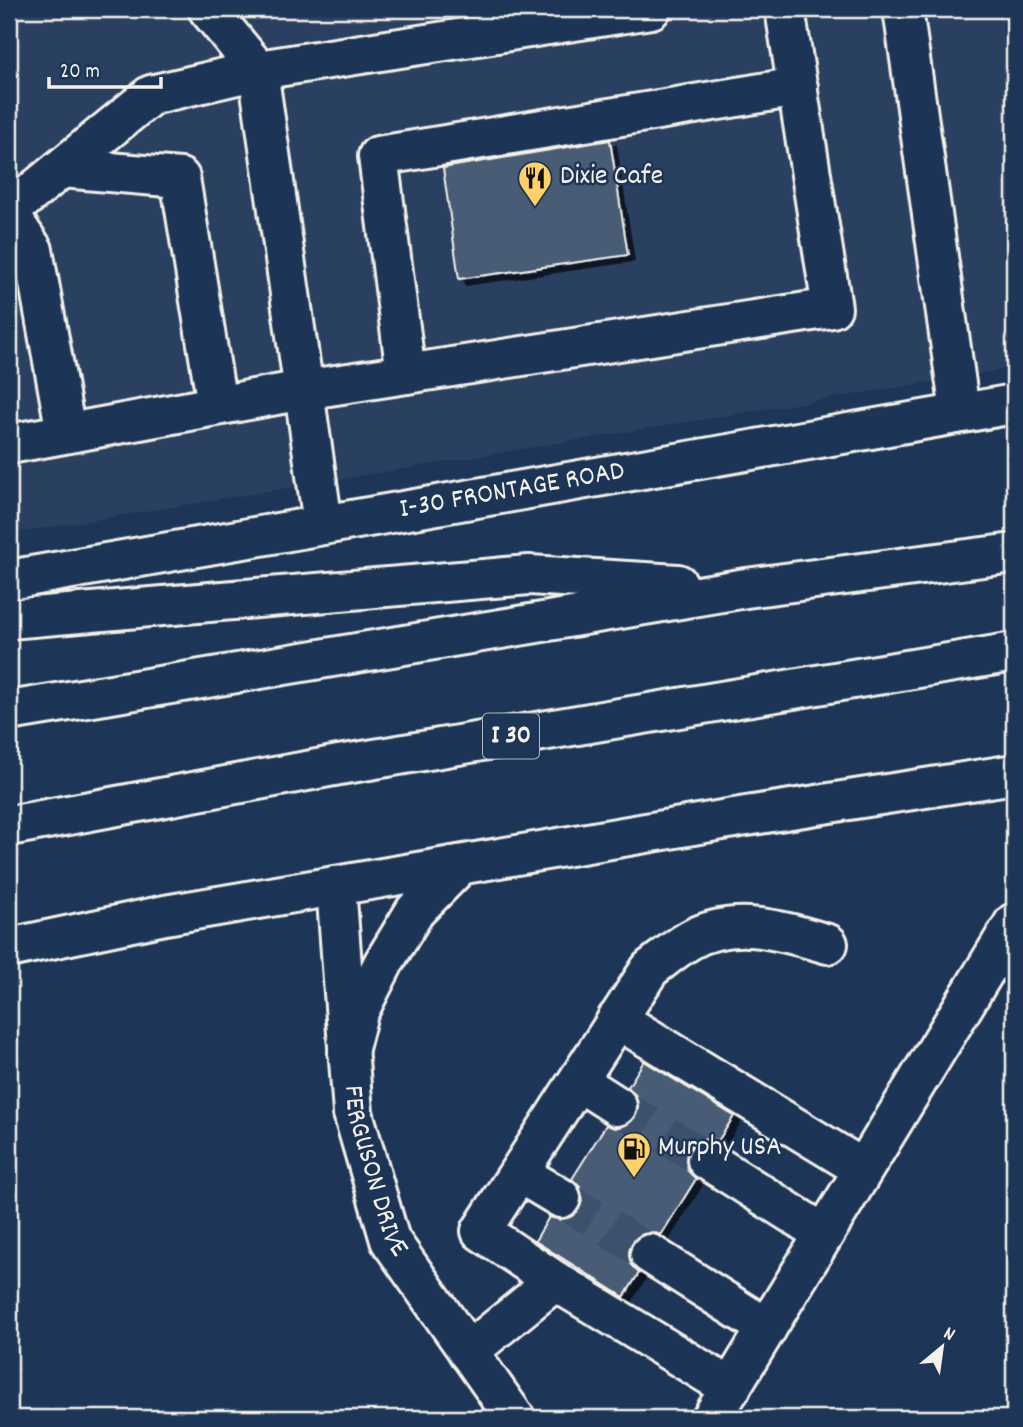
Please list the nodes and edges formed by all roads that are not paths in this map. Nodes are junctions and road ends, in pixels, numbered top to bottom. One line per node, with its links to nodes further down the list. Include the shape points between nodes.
1 (208, 9): 6 (main road)
2 (651, 9): 5 (main road)
3 (785, 9): 7 (main road)
4 (903, 9): 14 (main road)
5 (563, 16): 6 (main road)
6 (258, 70): 8 (main road, via 151,95); 11 (main road)
7 (798, 88): 10 (main road, via 378,156); 10 (main road, via 832,308)
8 (62, 168): 9 (main road); 13 (main road, via 180,178)
9 (9, 213): 15 (main road, via 33,250)
10 (406, 374): 11 (main road)
11 (303, 390): 13 (main road); 17 (main road)
12 (1014, 404): 14 (main road, I-30 FRONTAGE ROAD)
13 (217, 405): 15 (main road)
14 (960, 412): 17 (main road, I-30 FRONTAGE ROAD)
15 (66, 433): 16 (main road)
16 (9, 444)
17 (323, 524): 19 (main road, I-30 FRONTAGE ROAD)
18 (1014, 553): 20 (main road)
19 (9, 580)
20 (746, 588): 21 (main road, via 529,575); 23 (main road)
21 (9, 619)
22 (1014, 652): 25 (main road, I 30, via 339,765)
23 (9, 711)
24 (1014, 774): 26 (main road)
25 (9, 826)
26 (460, 865): 27 (main road); 32 (main road, via 415,911 384,962 358,1013)
27 (335, 886): 30 (main road); 32 (main road, FERGUSON DRIVE)
28 (1014, 923): 36 (main road)
29 (828, 944): 31 (main road, via 771,928 729,926 691,940 650,969)
30 (9, 948)
31 (617, 1019): 33 (main road); 36 (main road)
32 (348, 1052): 43 (main road, FERGUSON DRIVE, via 353,1113 390,1240)
33 (578, 1081): 34 (main road); 37 (main road)
34 (617, 1106)
35 (707, 1160): 39 (main road)
36 (863, 1169): 39 (main road)
37 (519, 1173): 38 (main road); 41 (main road, via 481,1231)
38 (561, 1198)
39 (824, 1234): 42 (main road)
40 (650, 1254): 42 (main road)
41 (555, 1281): 43 (main road); 44 (main road)
42 (767, 1328): 44 (main road)
43 (468, 1352): 45 (main road, FERGUSON DRIVE)
44 (722, 1403)
45 (515, 1418)

